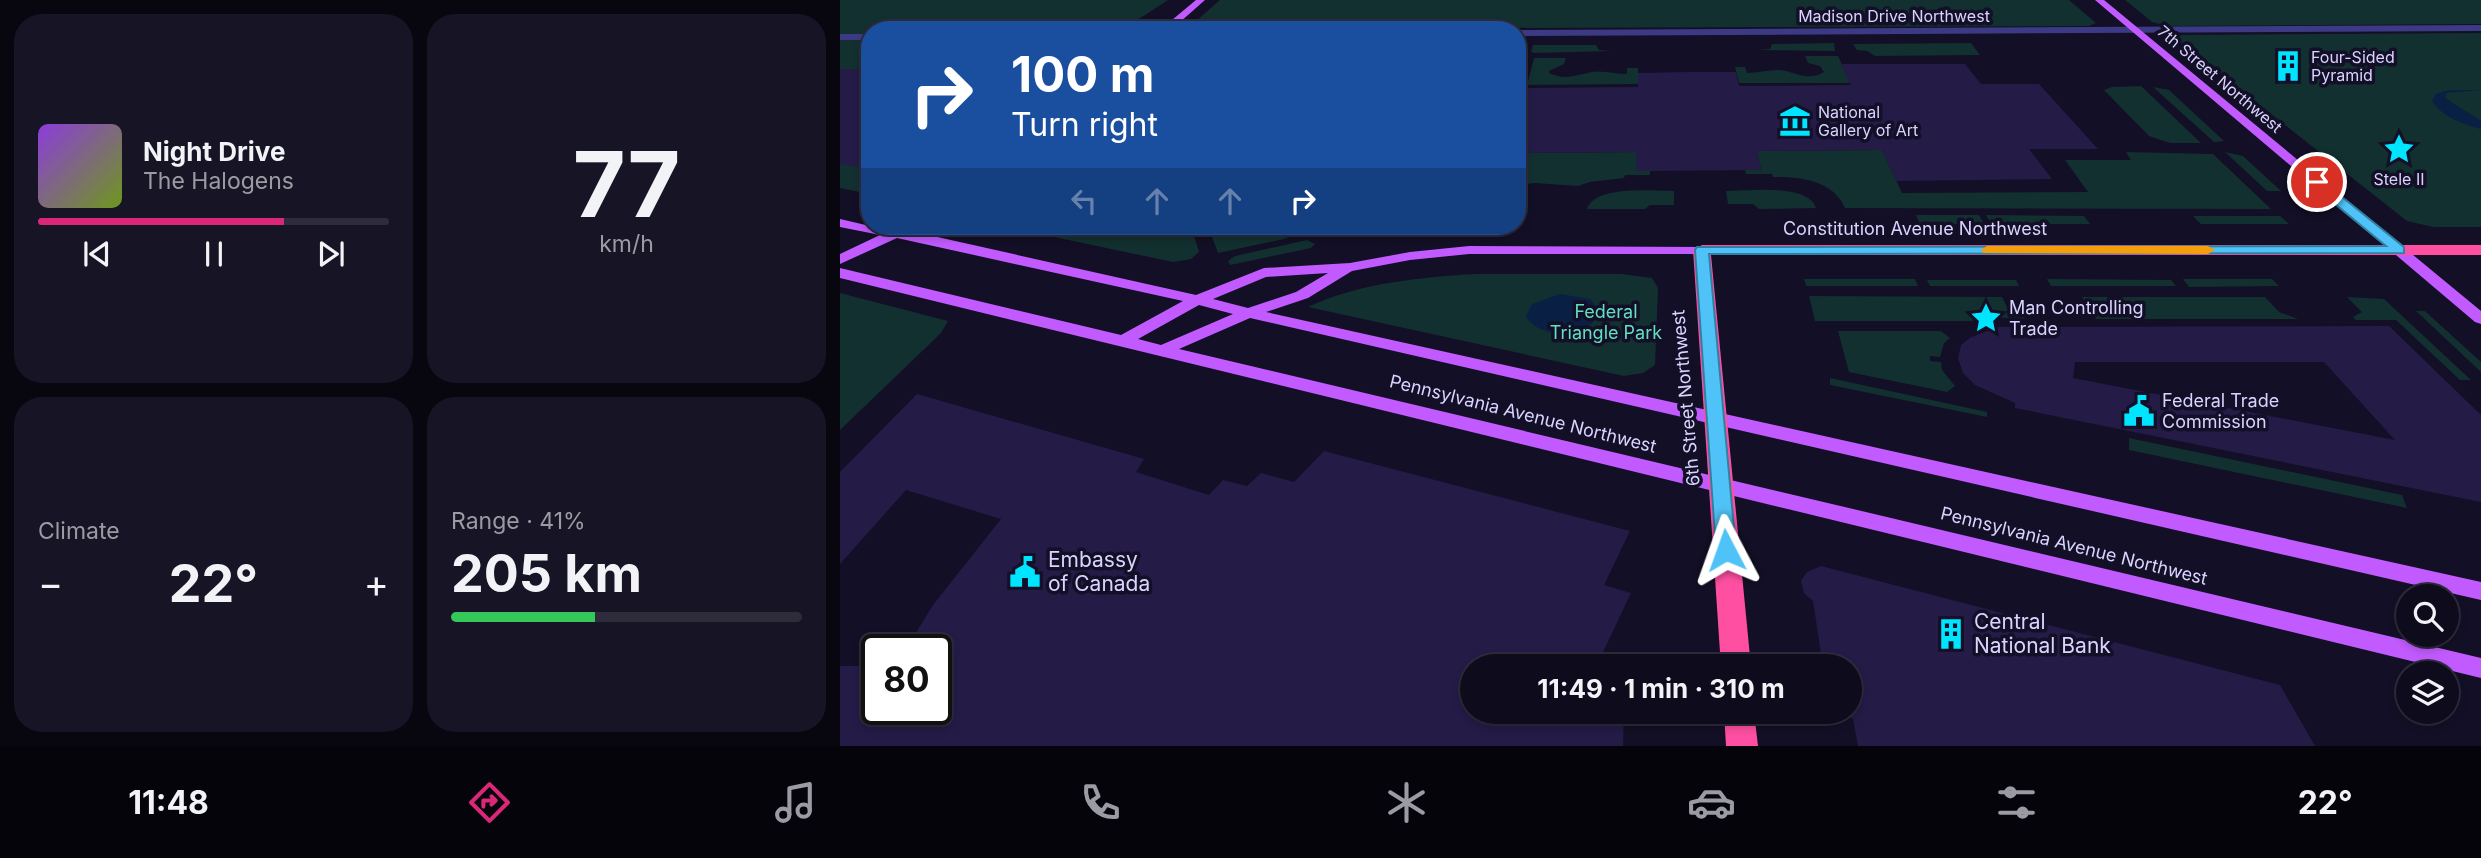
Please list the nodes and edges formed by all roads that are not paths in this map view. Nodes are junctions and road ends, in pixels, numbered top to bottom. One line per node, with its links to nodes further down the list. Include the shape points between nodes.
1 (1201, 0): 3 (main road)
2 (2098, 0): 5 (main road, 7th Street Northwest)
3 (1176, 21)
4 (2481, 28): 5 (street, Madison Drive Northwest)
5 (2135, 30): 6 (street, Madison Drive Northwest); 14 (main road, 7th Street Northwest)
6 (1526, 33)
7 (840, 37): 8 (street)
8 (861, 37)
9 (840, 223): 10 (main road, Pennsylvania Avenue Northwest)
10 (861, 227)
11 (891, 235): 16 (main road)
12 (904, 235): 19 (main road, Pennsylvania Avenue Northwest)
13 (1702, 250): 14 (highway, Constitution Avenue Northwest); 17 (main road, Constitution Avenue Northwest, via 1468,250); 24 (highway, 6th Street Northwest)
14 (2399, 250): 15 (highway, Constitution Avenue Northwest); 21 (main road, 7th Street Northwest)
15 (2481, 250)
16 (840, 260)
17 (1350, 267): 19 (main road, Constitution Avenue Northwest, via 1264,273); 20 (main road, Constitution Avenue Northwest, via 1302,295)
18 (840, 273): 22 (main road, Pennsylvania Avenue Northwest)
19 (1196, 300): 20 (main road, Pennsylvania Avenue Northwest); 22 (main road, Constitution Avenue Northwest)
20 (1248, 313): 23 (main road, Constitution Avenue Northwest); 24 (main road, Pennsylvania Avenue Northwest)
21 (2481, 319)
22 (1125, 340): 23 (main road, Pennsylvania Avenue Northwest)
23 (1163, 350): 25 (main road, Pennsylvania Avenue Northwest)
24 (1716, 419): 25 (highway, 6th Street Northwest); 26 (main road, Pennsylvania Avenue Northwest)
25 (1721, 485): 27 (highway, 6th Street Northwest); 28 (main road, Pennsylvania Avenue Northwest)
26 (2481, 591)
27 (1735, 654)
28 (2481, 668)
29 (1740, 724): 30 (highway)
30 (1742, 746)

